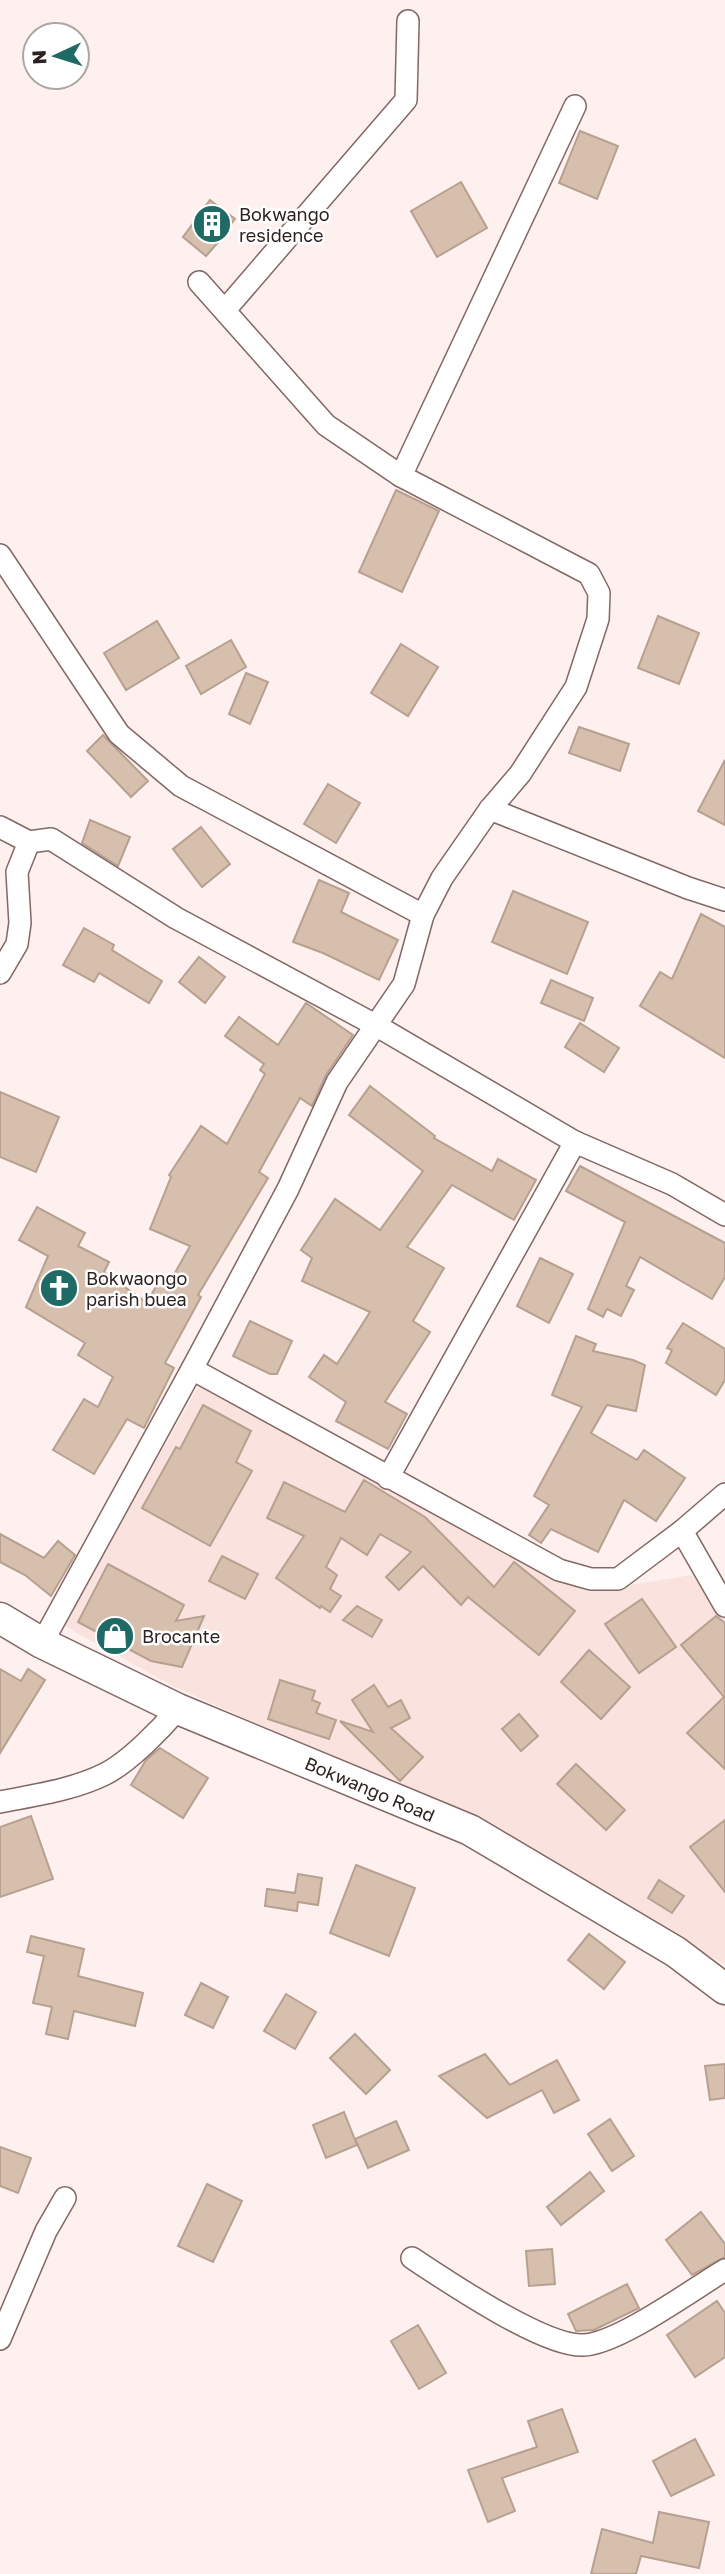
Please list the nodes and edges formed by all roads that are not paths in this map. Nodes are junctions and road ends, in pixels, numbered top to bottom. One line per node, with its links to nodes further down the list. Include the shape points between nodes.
1 (408, 21): 4 (street, via 406,100)
2 (575, 106): 5 (street)
3 (199, 282): 4 (street)
4 (225, 310): 5 (street, via 326,425)
5 (401, 476): 7 (street, via 589,574 599,593 598,619 576,687 520,774)
6 (0, 555): 11 (street, via 119,734 181,786)
7 (490, 809): 10 (street); 11 (street, via 442,878)
8 (0, 827): 9 (street)
9 (29, 842): 12 (street, via 17,872 18,944); 13 (street, via 51,839 176,918)
10 (725, 900)
11 (423, 915): 13 (street, via 404,984)
12 (0, 973)
13 (377, 1026): 14 (street); 16 (street, via 337,1082 288,1189)
14 (575, 1142): 15 (street, via 672,1184); 17 (street)
15 (725, 1215)
16 (192, 1369): 17 (street); 22 (street)
17 (388, 1478): 19 (street, via 559,1570 591,1580 618,1579)
18 (725, 1494): 19 (street)
19 (682, 1531): 20 (street)
20 (725, 1606)
21 (0, 1618): 22 (street, Bokwango Road)
22 (42, 1643): 23 (street, Bokwango Road)
23 (178, 1709): 24 (street, via 158,1732 106,1773 61,1790); 25 (street, Bokwango Road, via 470,1830 676,1952)
24 (0, 1802)
25 (725, 1989)
26 (65, 2198): 29 (street)
27 (412, 2258): 28 (street, via 498,2311 556,2340 583,2345 616,2336)
28 (725, 2270)
29 (0, 2339)

